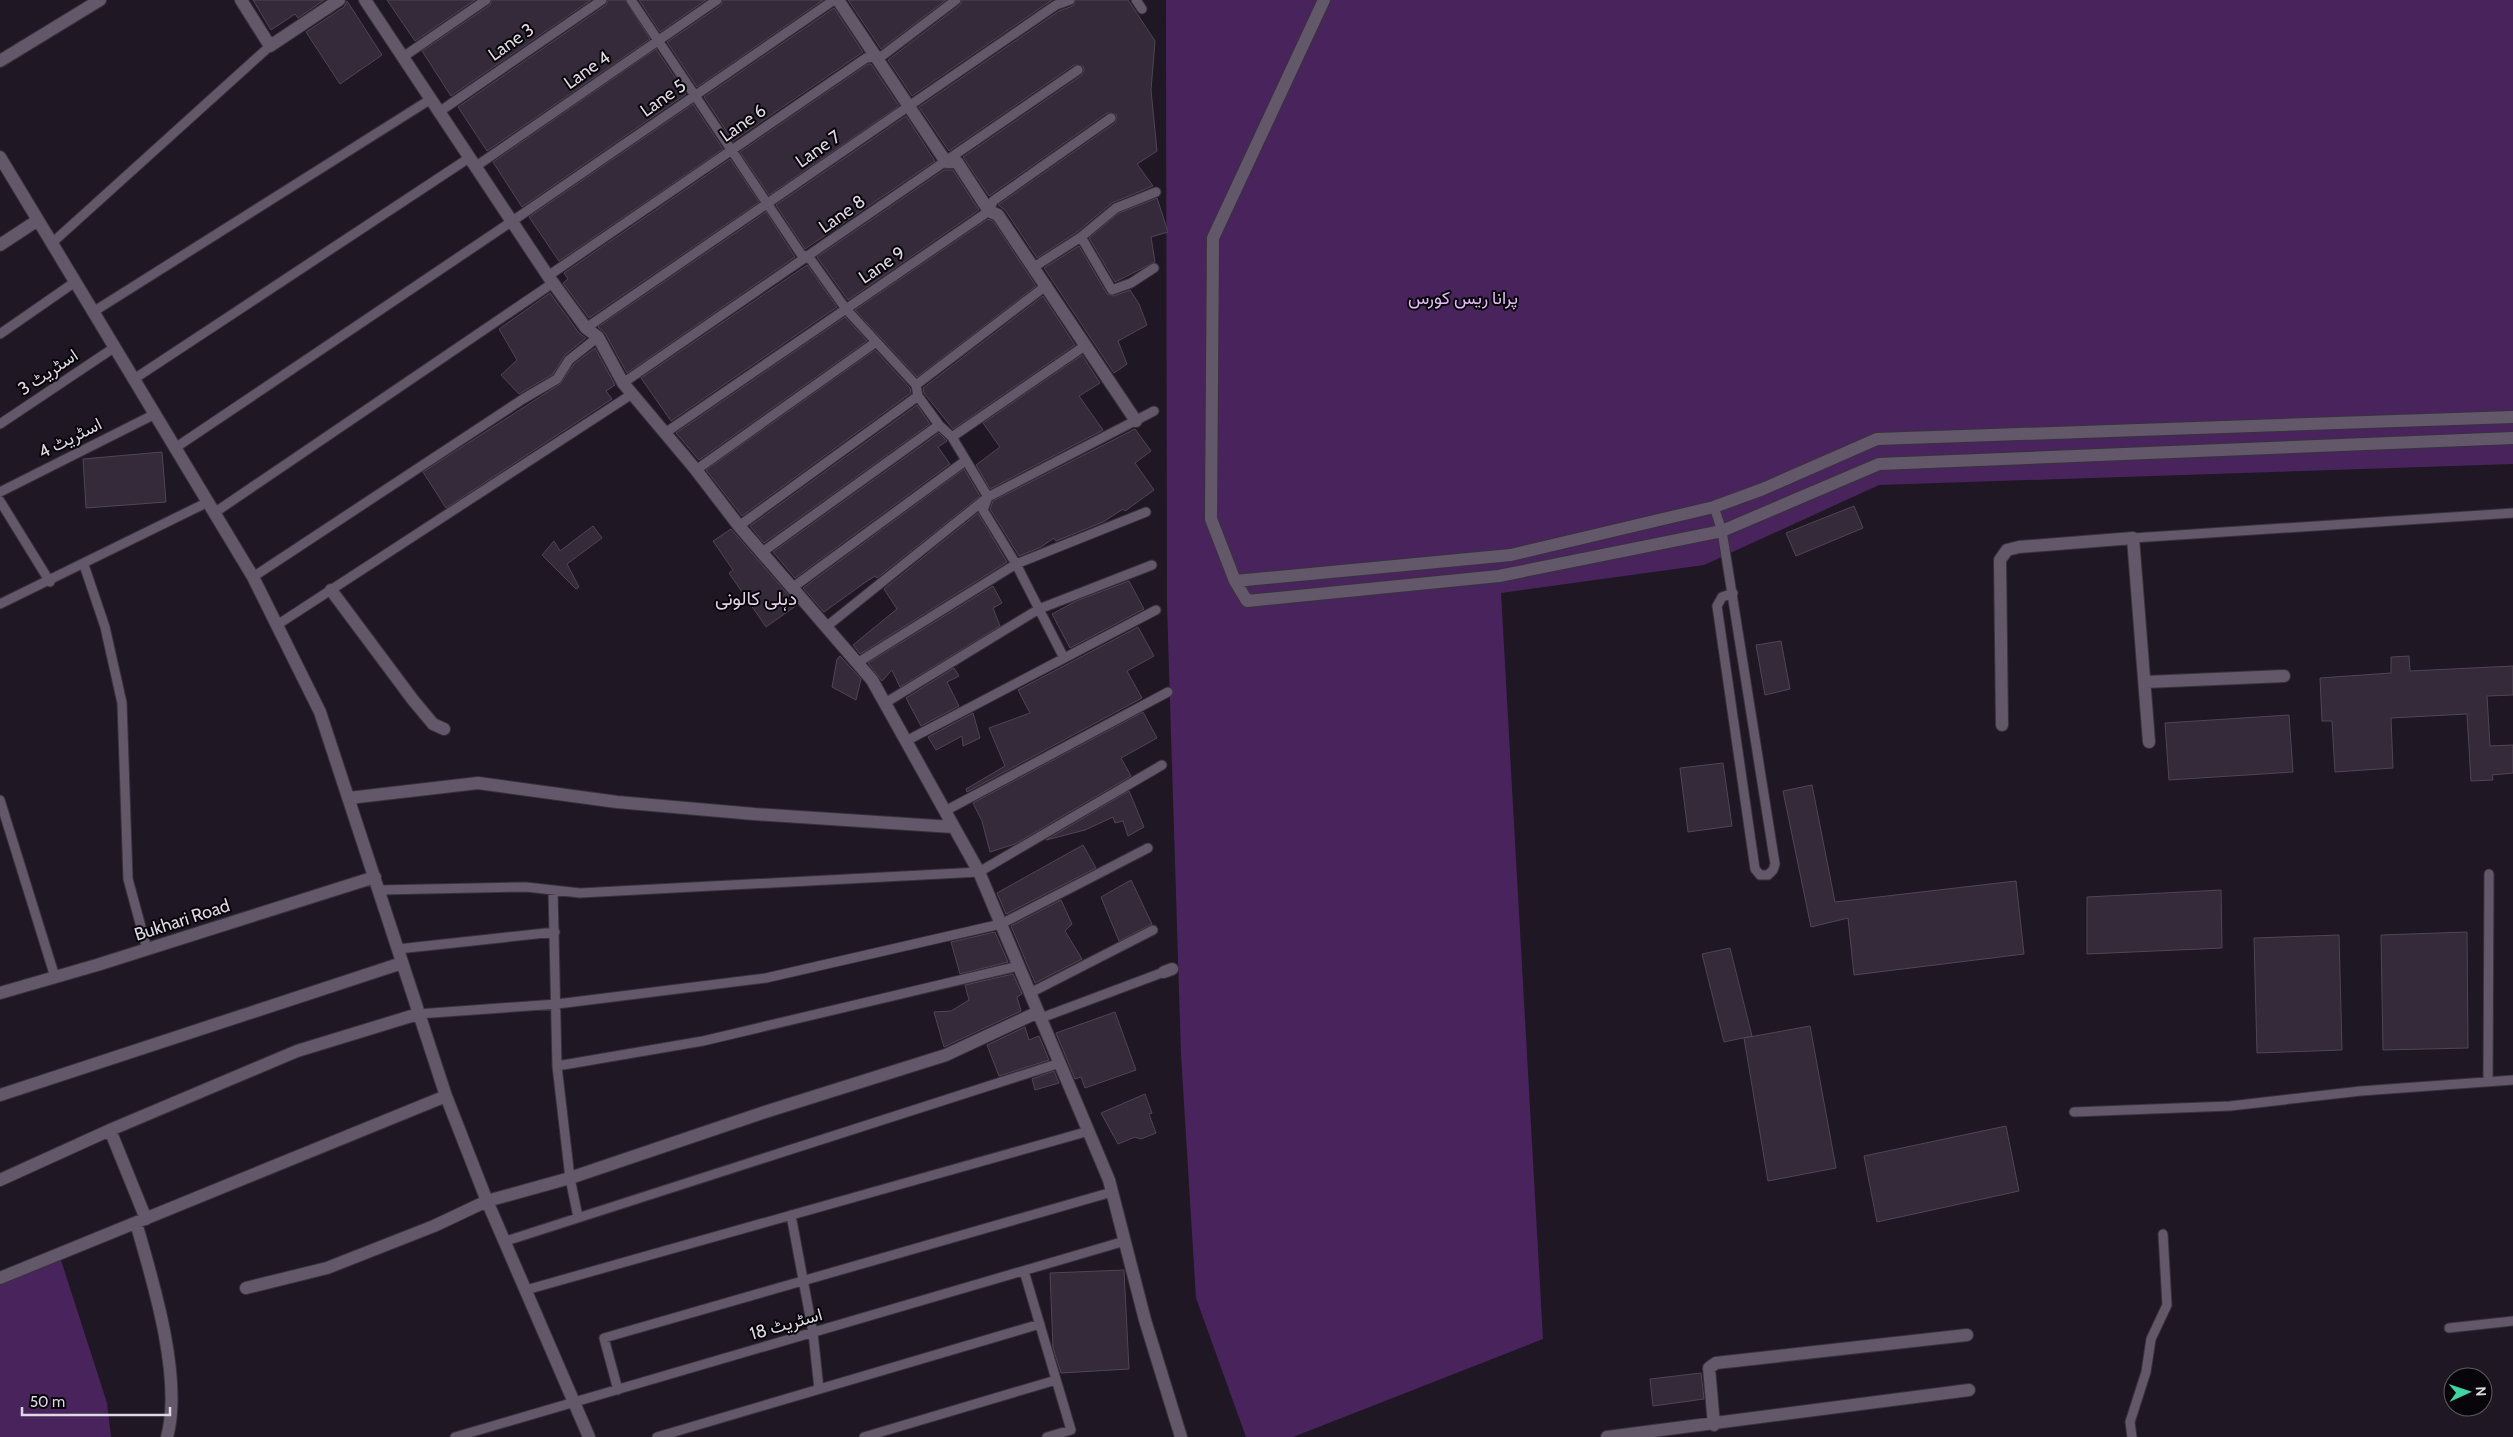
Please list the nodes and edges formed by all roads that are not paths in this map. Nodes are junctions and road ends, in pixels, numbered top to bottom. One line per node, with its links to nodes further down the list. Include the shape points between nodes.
1 (100, 0): 20 (street)
2 (241, 0): 17 (street)
3 (339, 0): 17 (street)
4 (365, 0): 18 (street)
5 (486, 0): 18 (lane)
6 (602, 0): 25 (lane, Lane 3)
7 (631, 0): 16 (lane)
8 (717, 0): 16 (lane, Lane 4)
9 (834, 0): 22 (lane, Lane 5)
10 (838, 0): 19 (street)
11 (956, 0): 19 (lane, Lane 6, via 882,56)
12 (1070, 0): 24 (lane, Lane 7, via 1056,5)
13 (1136, 0): 15 (lane)
14 (1324, 0): 85 (street, via 1213,238 1211,519)
15 (1142, 9)
16 (659, 40): 22 (lane); 29 (lane, Lane 4)
17 (270, 46): 37 (lane)
18 (402, 57): 23 (street)
19 (875, 57): 24 (street); 27 (lane, Lane 6, via 866,58)
20 (0, 61)
21 (1078, 70): 30 (lane, Lane 8)
22 (696, 95): 27 (lane); 35 (lane, Lane 5)
23 (431, 99): 25 (street); 46 (lane)
24 (908, 107): 30 (street); 32 (lane, Lane 7)
25 (440, 112): 29 (street)
26 (1111, 118): 33 (lane, Lane 9, via 993,201)
27 (732, 150): 32 (lane); 42 (lane, Lane 6)
28 (0, 157): 34 (street)
29 (472, 162): 35 (street); 53 (lane, Lane 4)
30 (946, 162): 33 (street, via 957,162); 39 (lane, Lane 8)
31 (1156, 192): 36 (lane, via 1116,208)
32 (767, 204): 39 (lane); 47 (lane, Lane 7)
33 (989, 211): 40 (street, via 998,215); 45 (lane, Lane 9)
34 (38, 220): 37 (street); 38 (street)
35 (512, 222): 42 (street); 67 (lane, Lane 5)
36 (1081, 238): 40 (lane); 41 (lane, via 1112,290 1131,283)
37 (52, 243): 43 (street)
38 (0, 245)
39 (806, 257): 45 (lane); 54 (lane, Lane 8)
40 (1034, 266): 44 (street)
41 (1154, 268)
42 (550, 280): 47 (street); 73 (lane, Lane 6)
43 (75, 282): 46 (street); 48 (lane)
44 (1047, 285): 51 (street); 55 (lane)
45 (846, 309): 50 (lane); 64 (lane, Lane 9)
46 (93, 312): 52 (street)
47 (586, 328): 49 (street)
48 (0, 334)
49 (598, 337): 54 (street); 84 (lane, via 569,360 557,379)
50 (876, 342): 55 (lane); 69 (lane)
51 (1086, 344): 61 (street); 65 (lane)
52 (115, 347): 53 (street); 62 (lane, اسٹریٹ 3)
53 (134, 379): 59 (street)
54 (623, 384): 56 (street)
55 (916, 386): 57 (lane)
56 (632, 394): 64 (street); 88 (lane)
57 (918, 396): 63 (lane); 77 (lane)
58 (1154, 411): 61 (lane)
59 (155, 414): 67 (street); 70 (lane, اسٹریٹ 4)
60 (2513, 417): 74 (street, via 1877,439)
61 (1136, 421): 71 (lane)
62 (0, 424)
63 (939, 425): 65 (lane); 80 (lane)
64 (665, 433): 69 (street)
65 (952, 437): 68 (lane)
66 (2513, 438): 78 (street, via 1879,464)
67 (175, 448): 73 (street)
68 (965, 461): 71 (lane); 87 (lane)
69 (696, 470): 77 (street)
70 (0, 492)
71 (988, 497): 81 (lane, via 983,510); 94 (lane)
72 (0, 501): 86 (lane)
73 (211, 507): 82 (lane, Lane 6); 84 (street)
74 (1714, 507): 78 (lane); 85 (street, via 1511,555)
75 (1146, 512): 81 (lane)
76 (2513, 513): 79 (lane)
77 (739, 526): 80 (street)
78 (1722, 531): 85 (street, via 1499,576 1247,601); 89 (lane)
79 (2133, 538): 98 (street); 101 (street, via 2019,546 2007,550 2000,560)
80 (761, 553): 87 (street)
81 (1016, 564): 91 (lane); 96 (lane)
82 (84, 565): 86 (lane, Lane 6); 119 (lane, via 105,627 122,703 128,879)
83 (1152, 565): 91 (lane)
84 (253, 577): 93 (street)
85 (1235, 581)
86 (50, 582): 90 (lane, Lane 6)
87 (792, 588): 94 (street)
88 (331, 590): 93 (lane); 102 (street, via 413,700 433,724)
89 (1733, 593): 89 (lane, via 1775,864 1768,876 1760,875 1755,869 1717,606 1722,597)
90 (0, 604)
91 (1039, 609): 95 (lane); 100 (lane)
92 (1156, 610): 95 (lane)
93 (277, 625): 106 (street, via 320,712)
94 (826, 627): 96 (street)
95 (1064, 658): 103 (lane)
96 (857, 663): 100 (street, via 872,680)
97 (2284, 676): 98 (street)
98 (2146, 682): 104 (street)
99 (1168, 692): 108 (lane)
100 (885, 703): 103 (street)
101 (2002, 725)
102 (444, 729)
103 (906, 741): 108 (street)
104 (2149, 742)
105 (1162, 765): 111 (lane)
106 (349, 798): 109 (street, via 478,783 616,802); 113 (street)
107 (0, 800): 124 (lane)
108 (945, 811): 109 (street)
109 (953, 827): 111 (street)
110 (1148, 848): 116 (lane)
111 (979, 872): 115 (lane, via 580,892); 116 (street)
112 (2489, 874): 132 (lane)
113 (375, 877): 114 (street); 119 (street, Bukhari Road)
114 (379, 890): 115 (lane, via 526,887); 120 (street)
115 (553, 890): 118 (lane)
116 (1001, 924): 122 (street); 127 (lane, via 766,978)
117 (1153, 930): 126 (lane)
118 (554, 932): 120 (lane); 127 (lane)
119 (147, 949): 124 (street, Bukhari Road)
120 (398, 949): 121 (street)
121 (402, 963): 128 (street); 134 (street)
122 (1019, 966): 126 (street); 131 (lane, via 703,1041)
123 (1168, 970): 129 (lane)
124 (55, 977): 125 (street, Bukhari Road)
125 (0, 993)
126 (1030, 993): 129 (street)
127 (557, 1004): 128 (lane); 131 (lane)
128 (418, 1014): 135 (street); 137 (street, via 297,1052)
129 (1040, 1015): 130 (street); 139 (street, via 946,1055)
130 (1060, 1063): 138 (street); 144 (lane)
131 (557, 1066): 139 (lane)
132 (2488, 1080): 133 (lane); 136 (lane, via 2230,1106)
133 (2513, 1080)
134 (0, 1095)
135 (446, 1096): 142 (street); 145 (street)
136 (2074, 1112)
137 (110, 1130): 140 (street); 145 (street)
138 (1089, 1131): 141 (street); 143 (lane)
139 (570, 1178): 142 (street); 144 (lane)
140 (0, 1180)
141 (1112, 1192): 148 (street); 151 (lane)
142 (487, 1202): 147 (street); 152 (street, via 327,1268)
143 (791, 1216): 151 (lane); 153 (lane)
144 (578, 1217): 147 (lane)
145 (141, 1221): 150 (street); 166 (street, via 170,1368 173,1417)
146 (2164, 1234): 174 (lane, via 2166,1305 2151,1340 2146,1372 2130,1422)
147 (506, 1241): 153 (street)
148 (1125, 1241): 149 (lane, اسٹریٹ 18); 172 (street)
149 (1024, 1270): 155 (lane); 157 (lane, اسٹریٹ 18)
150 (0, 1278)
151 (804, 1281): 157 (lane); 161 (lane, via 604,1338)
152 (246, 1288)
153 (526, 1290): 163 (street)
154 (2513, 1320): 156 (lane)
155 (1040, 1324): 159 (lane); 160 (lane)
156 (2449, 1328)
157 (813, 1333): 160 (lane); 161 (lane, اسٹریٹ 18)
158 (1967, 1335): 164 (street, via 1716,1362 1709,1368)
159 (1056, 1380): 170 (lane); 171 (lane, via 1070,1430)
160 (819, 1389): 169 (lane)
161 (618, 1390): 163 (lane, اسٹریٹ 18)
162 (1968, 1390): 164 (street)
163 (574, 1403): 167 (lane, اسٹریٹ 18); 168 (street)
164 (1714, 1424): 165 (street)
165 (1688, 1433): 173 (street)
166 (168, 1437)
167 (455, 1437)
168 (589, 1437)
169 (656, 1437)
170 (864, 1437)
171 (1047, 1437)
172 (1181, 1437)
173 (1607, 1437)
174 (2132, 1437)

